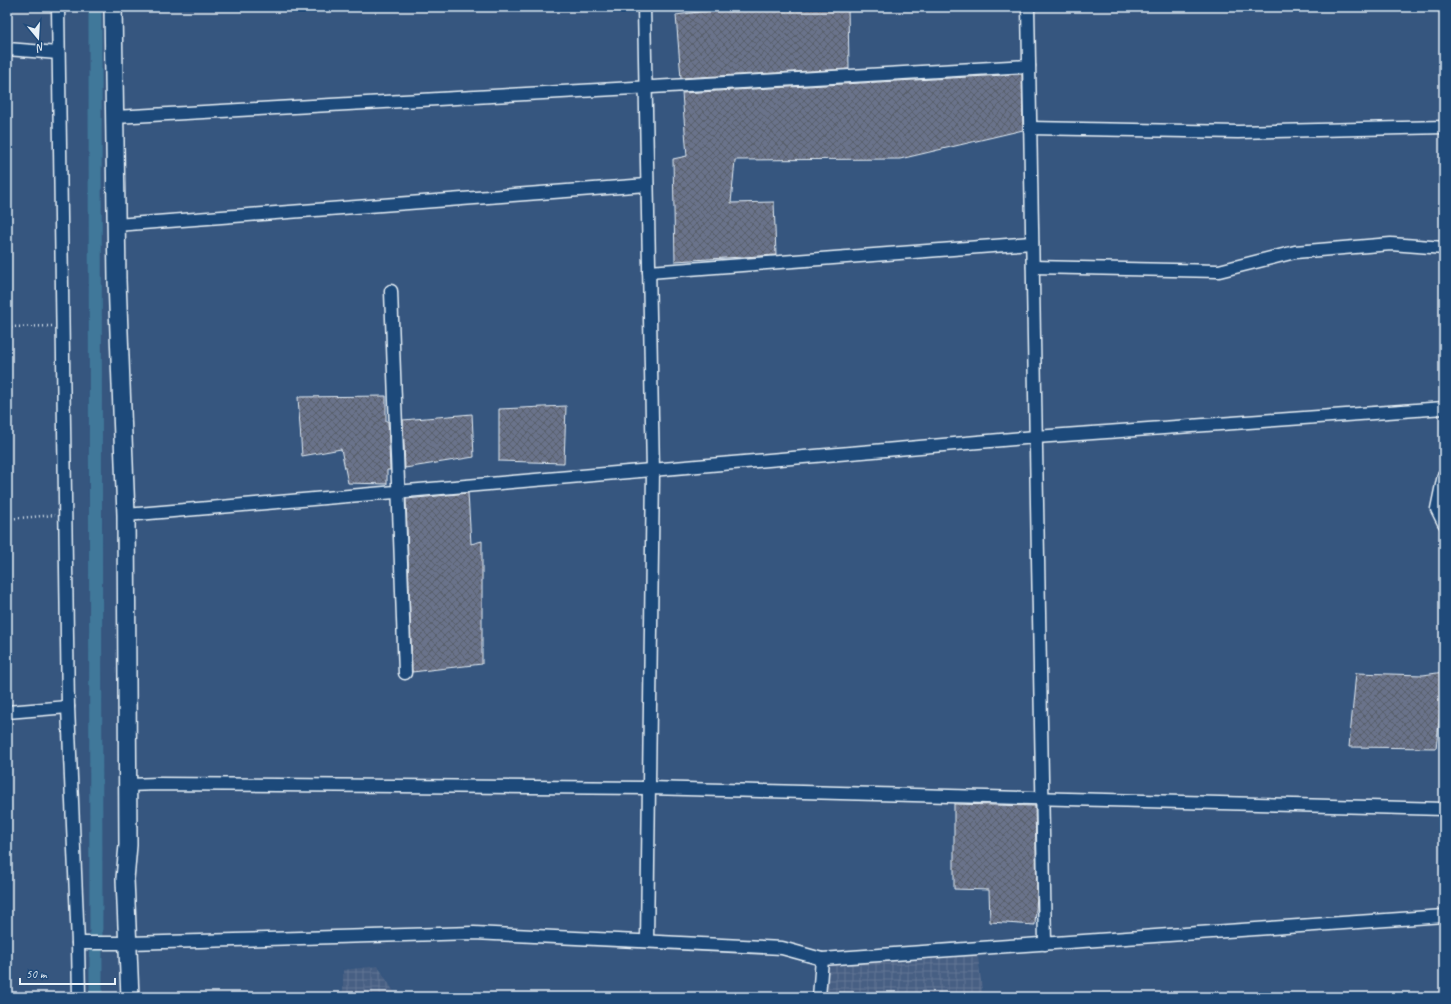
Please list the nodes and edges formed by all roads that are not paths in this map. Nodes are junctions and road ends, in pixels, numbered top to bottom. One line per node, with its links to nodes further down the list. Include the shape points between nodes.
1 (58, 7): 6 (street)
2 (113, 7): 9 (street)
3 (644, 7): 8 (street)
4 (1028, 7): 7 (street)
5 (7, 49): 6 (street)
6 (58, 52): 27 (street)
7 (1029, 66): 8 (street); 11 (street)
8 (646, 87): 9 (street); 12 (street)
9 (115, 117): 13 (street)
10 (1444, 127): 11 (street, via 1238,132)
11 (1030, 128): 14 (street)
12 (647, 185): 13 (street); 17 (street)
13 (116, 225): 24 (street)
14 (1032, 243): 16 (street); 17 (street)
15 (1444, 248): 16 (street, via 1391,244 1295,252 1219,271)
16 (1033, 267): 20 (street)
17 (649, 272): 21 (street)
18 (391, 291): 23 (street)
19 (1444, 408): 20 (street)
20 (1036, 437): 21 (street); 31 (street)
21 (653, 470): 23 (street); 30 (street)
22 (1444, 475): 25 (street, via 1437,509)
23 (398, 491): 24 (street); 26 (street)
24 (126, 515): 29 (street)
25 (1444, 523)
26 (405, 673)
27 (68, 707): 28 (street); 35 (street)
28 (7, 712)
29 (128, 785): 30 (street); 36 (street, via 125,879)
30 (649, 788): 31 (street); 34 (street)
31 (1042, 798): 32 (street); 37 (street)
32 (1444, 809)
33 (1444, 916): 37 (street)
34 (647, 941): 36 (street, via 474,933); 38 (street, via 782,948)
35 (84, 943): 36 (street); 39 (street)
36 (129, 943): 40 (street)
37 (1045, 944): 38 (street)
38 (822, 959): 41 (street)
39 (78, 997)
40 (130, 997)
41 (819, 997)

